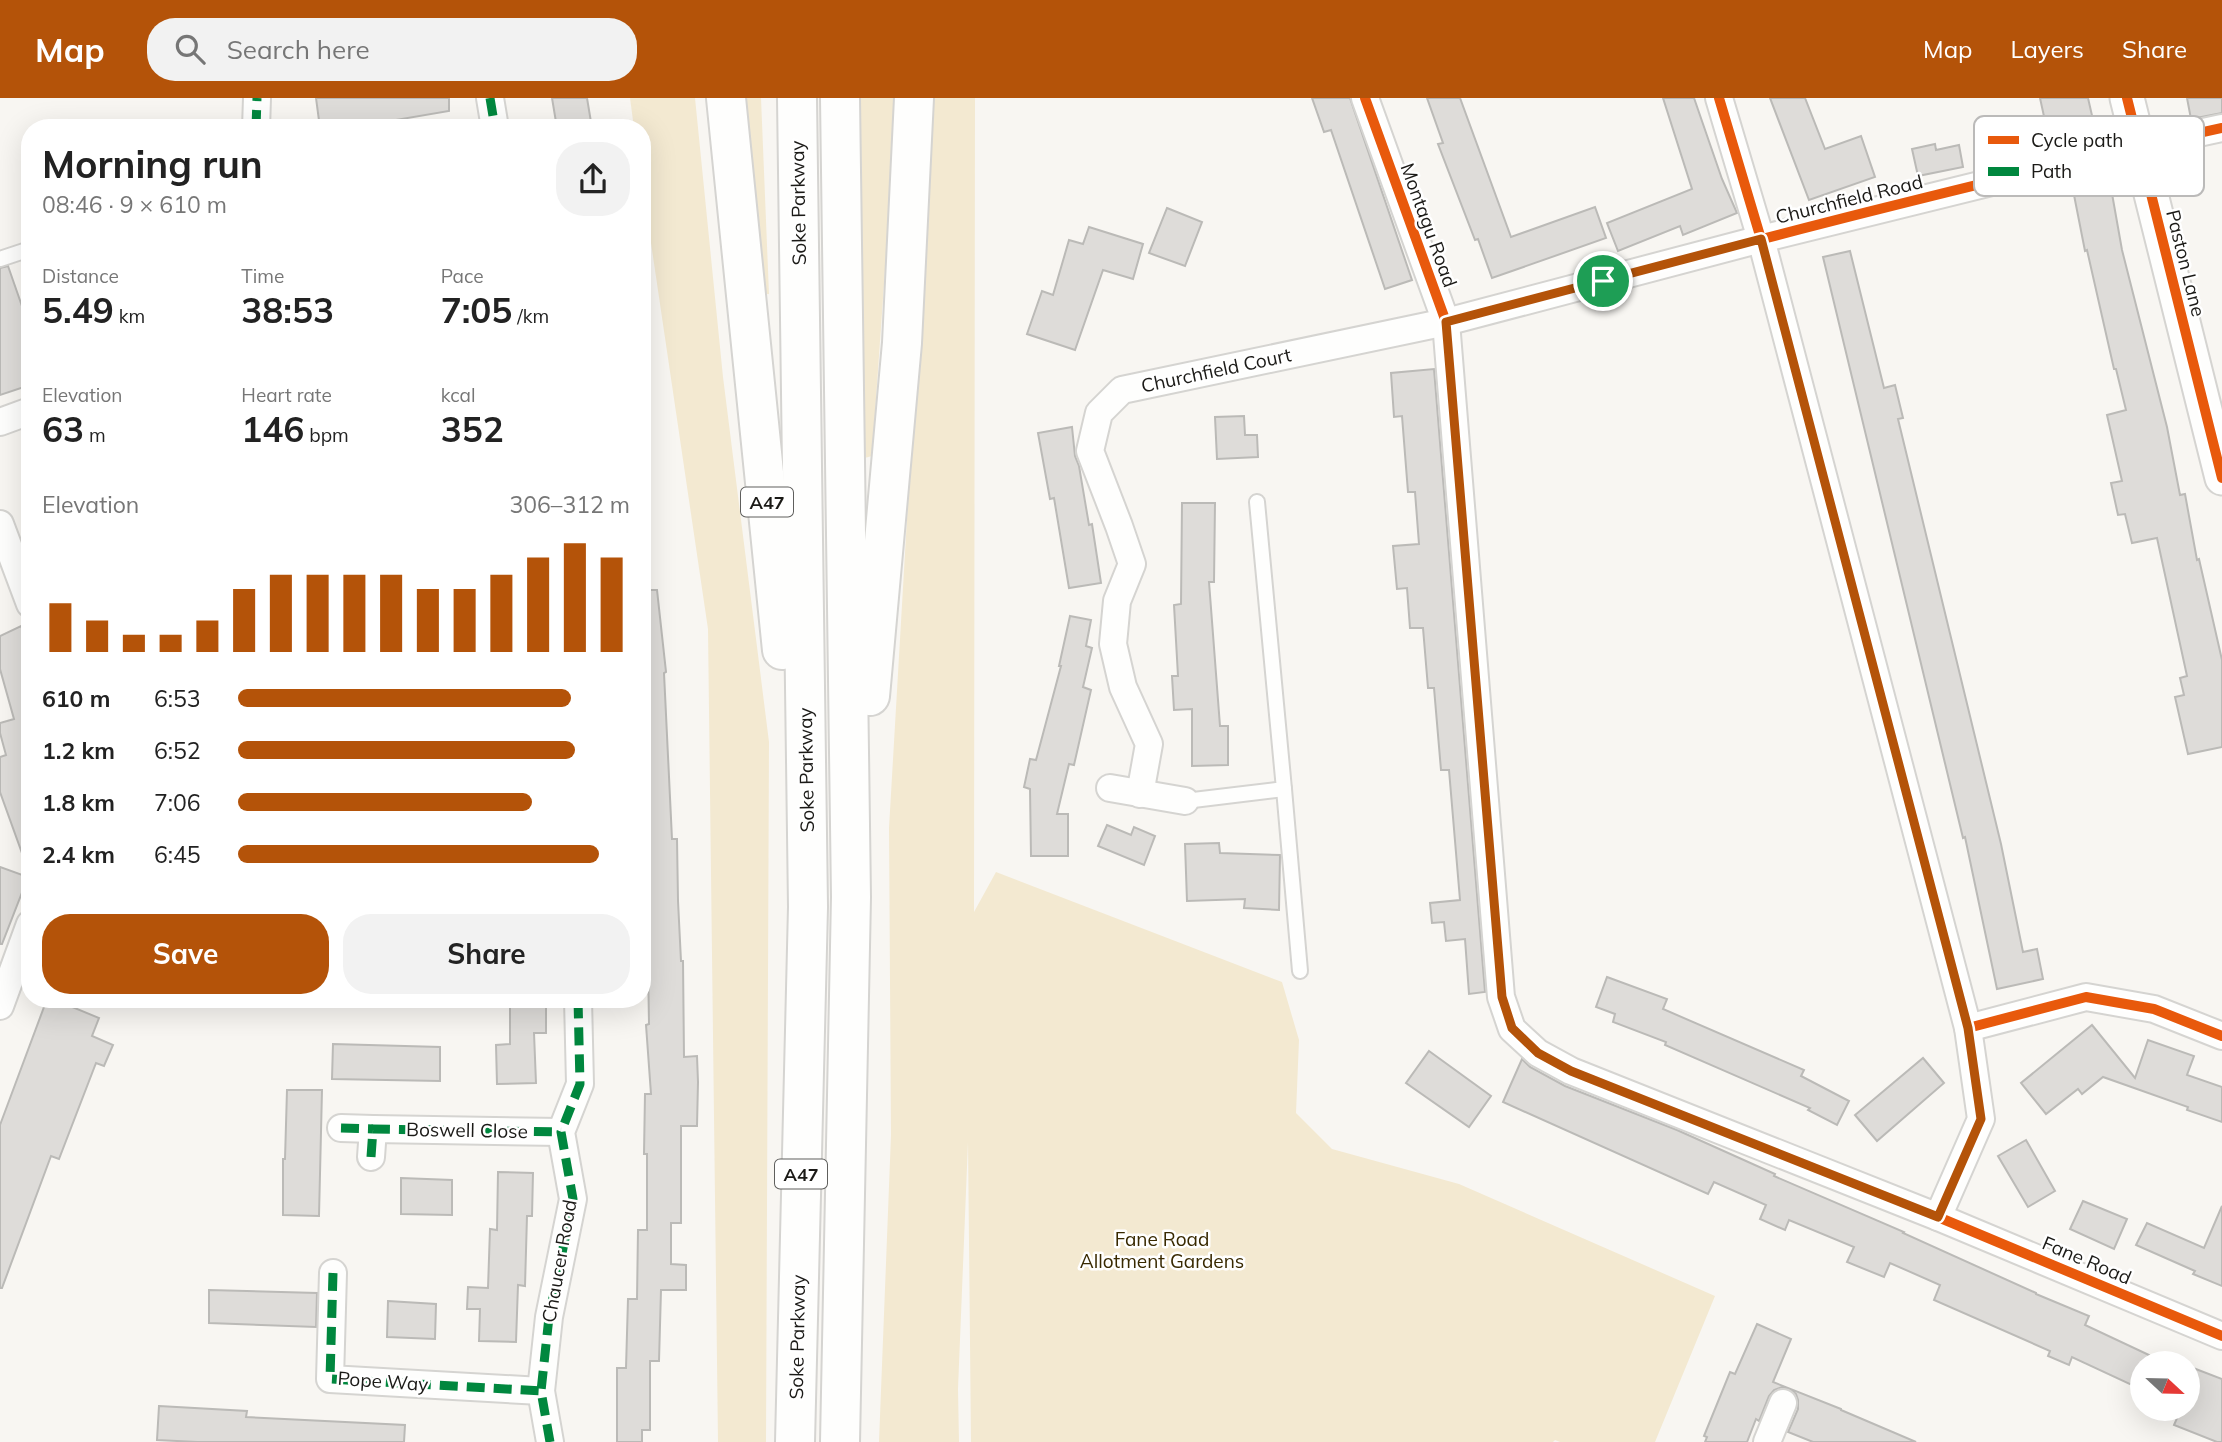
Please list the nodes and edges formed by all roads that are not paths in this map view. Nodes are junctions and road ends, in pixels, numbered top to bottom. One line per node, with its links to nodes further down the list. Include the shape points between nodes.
1 (257, 98): 11 (street)
2 (491, 98): 12 (street)
3 (726, 98): 32 (highway, A47)
4 (797, 98): 32 (highway, Soke Parkway / A47)
5 (840, 98): 31 (highway, A47)
6 (914, 98): 31 (highway, A47, via 902,343)
7 (1365, 98): 20 (street, Montagu Road)
8 (1719, 98): 17 (street)
9 (2127, 98): 10 (street, Paston Lane)
10 (2131, 116)
11 (256, 119)
12 (494, 119)
13 (2222, 128): 14 (street, Churchfield Road)
14 (2204, 132)
15 (1974, 186): 17 (street, Churchfield Road)
16 (2151, 196): 23 (street, Paston Lane)
17 (1761, 239): 20 (street, Churchfield Road); 37 (street)
18 (21, 252): 19 (lane)
19 (0, 259)
20 (1446, 322): 29 (street, Churchfield Court, via 1122,390 1099,413 1090,451 1132,564 1116,601 1113,644 1123,687 1149,744); 43 (street, Montagu Road, via 1502,997 1512,1028 1538,1053 1571,1071)
21 (21, 414): 22 (street)
22 (0, 422)
23 (2222, 478)
24 (1257, 502): 28 (lane)
25 (0, 524): 26 (street)
26 (21, 580)
27 (1110, 788): 29 (street)
28 (1284, 789): 30 (lane); 34 (lane)
29 (1140, 793): 30 (street)
30 (1185, 801)
31 (851, 897): 50 (highway, A47)
32 (808, 907): 49 (highway, Soke Parkway / A47)
33 (21, 949): 35 (street)
34 (1300, 971)
35 (0, 1006)
36 (578, 1008): 41 (street, via 580,1084)
37 (1968, 1028): 38 (street, via 2086,997 2154,1009); 43 (street, via 1981,1119)
38 (2222, 1036)
39 (341, 1128): 40 (street, Boswell Close)
40 (373, 1129): 41 (street, Boswell Close); 42 (street)
41 (561, 1132): 46 (street, Chaucer Road, via 573,1199 549,1317)
42 (371, 1157)
43 (1938, 1217): 45 (street, Fane Road)
44 (333, 1273): 46 (street, Pope Way, via 330,1379)
45 (2222, 1336)
46 (541, 1391): 48 (street, Chaucer Road)
47 (1783, 1404): 51 (street)
48 (550, 1442)
49 (794, 1442)
50 (840, 1442)
51 (1767, 1442)

